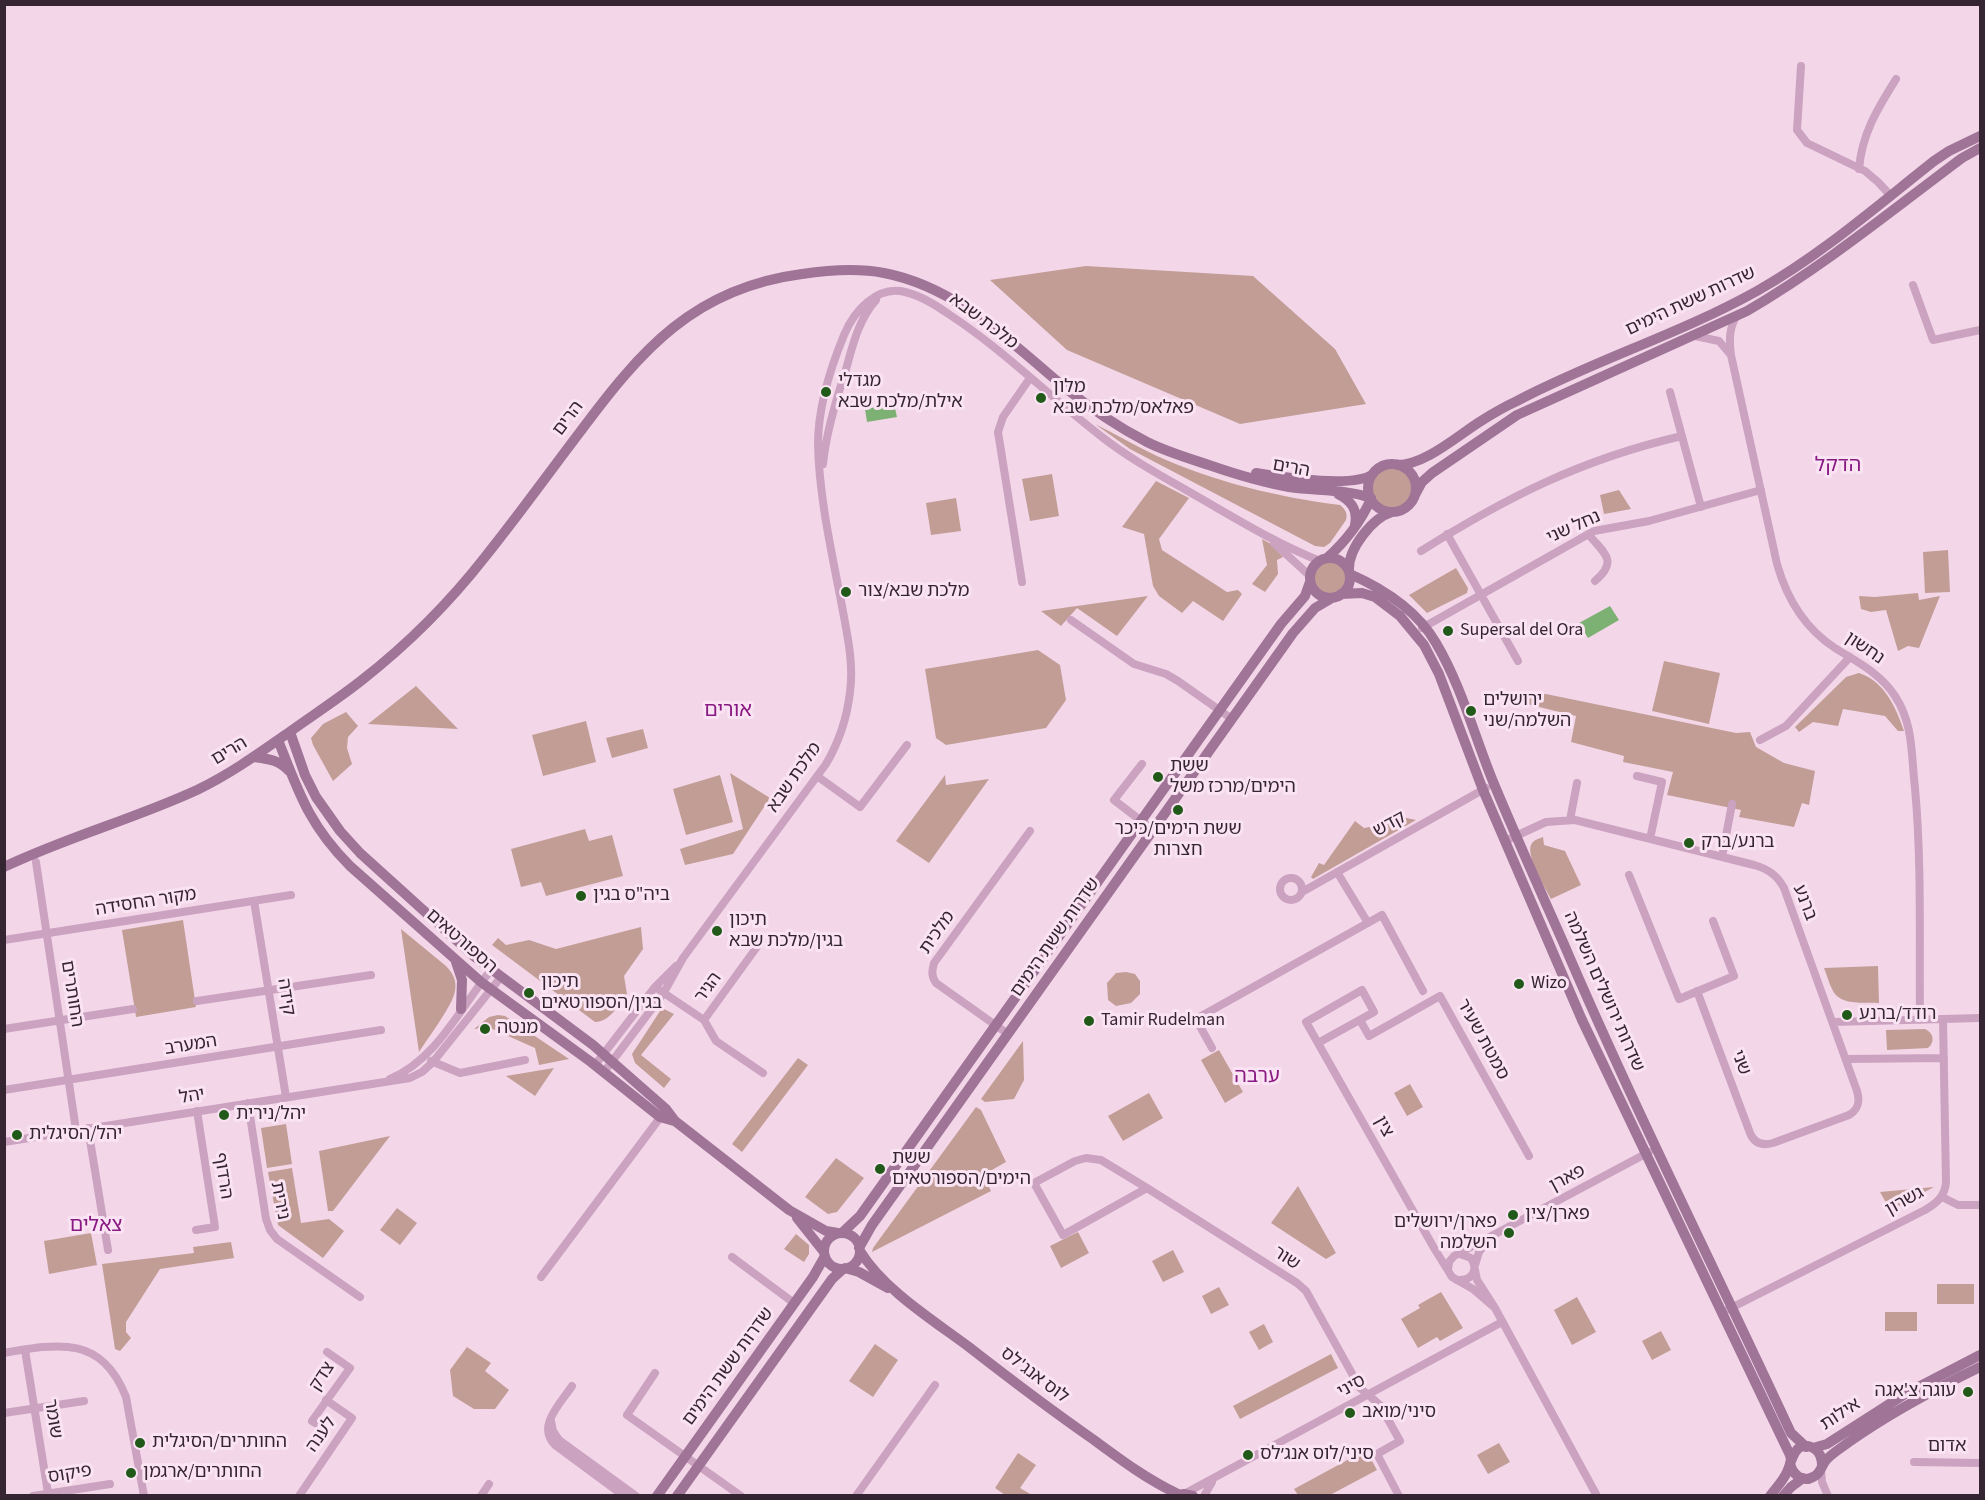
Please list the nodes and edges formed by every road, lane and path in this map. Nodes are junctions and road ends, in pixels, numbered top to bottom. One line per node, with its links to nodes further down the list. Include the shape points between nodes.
1 (1801, 66): 5 (street, via 1797,130 1807,143)
2 (1896, 79): 5 (street, via 1872,117)
3 (1980, 136): 6 (main road, שדרות ששת הימים, via 1949,151)
4 (1980, 148): 9 (main road, שדרות ששת הימים, via 1815,269)
5 (1858, 169): 6 (street)
6 (1890, 195): 17 (main road, שדרות ששת הימים, via 1814,254 1757,291 1527,396 1424,458)
7 (1913, 285): 10 (street, via 1933,340)
8 (886, 291): 13 (street, מלכת שבא, via 906,292 938,307); 19 (street, מלכת שבא, via 869,309 858,331 829,427); 19 (street, מלכת שבא, via 861,309 842,340 821,413 818,445)
9 (1737, 315): 11 (main road, שדרות ששת הימים); 12 (street, נחשון, via 1729,339)
10 (1980, 330)
11 (1692, 335): 12 (street, via 1719,341); 22 (main road, שדרות ששת הימים, via 1509,419 1429,475)
12 (1731, 355): 20 (street, נחשון)
13 (1030, 378): 27 (street, מלכת שבא, via 1113,445); 35 (street, via 1005,414 998,432)
14 (1670, 392): 15 (street)
15 (1682, 436): 24 (street); 28 (street, via 1618,453 1562,474)
16 (1208, 465): 18 (main road, הרים, via 1314,480 1356,480); 21 (main road, הרים, via 1272,483); 44 (main road, הרים, via 1168,451 1116,424 1069,391 980,317 930,287 867,271 816,272 770,279 710,303 655,341 610,392 487,555 440,609 364,679)
17 (1397, 465): 18 (main road, via 1383,466); 22 (main road, via 1412,475)
18 (1372, 475): 23 (main road, via 1368,483)
19 (822, 481): 51 (street, מלכת שבא, via 851,675 840,736)
20 (1761, 490): 24 (street, נחל שני); 40 (street, נחשון, via 1779,571 1792,603 1814,632)
21 (1333, 492): 23 (main road, הרים); 26 (main road, via 1351,503 1356,513)
22 (1415, 495): 25 (main road, via 1406,508)
23 (1371, 499): 25 (main road, via 1379,508); 26 (main road)
24 (1701, 507): 29 (street, נחל שני)
25 (1392, 512): 32 (main road, via 1377,520 1354,548)
26 (1355, 526): 31 (main road)
27 (1263, 534): 31 (street, מלכת שבא); 33 (street, מלכת שבא)
28 (1447, 534): 30 (street); 36 (street)
29 (1588, 534): 34 (street, via 1609,562); 36 (street, נחל שני)
30 (1421, 551)
31 (1324, 560): 32 (main road, via 1341,561); 33 (main road, via 1313,567)
32 (1349, 572): 37 (main road, via 1348,586); 39 (main road, שדרות ירושלים השלמה, via 1395,598)
33 (1310, 579): 37 (main road, via 1319,594); 42 (main road, שדרות ששת הימים, via 1305,596)
34 (1595, 581)
35 (1022, 582)
36 (1481, 594): 39 (street, נחל שני); 41 (street)
37 (1337, 596): 39 (main road, שדרות ירושלים השלמה, via 1375,597); 43 (main road, שדרות ששת הימים, via 1320,604 1306,618)
38 (1071, 620): 42 (street, via 1128,660 1172,677)
39 (1420, 630): 54 (main road, שדרות ירושלים השלמה, via 1436,642 1450,670); 55 (main road, שדרות ירושלים השלמה)
40 (1850, 657): 46 (street, via 1786,726); 96 (street, נחשון, via 1875,673 1889,688 1911,732 1918,825)
41 (1518, 661)
42 (1220, 710): 43 (street); 58 (main road, שדרות ששת הימים)
43 (1232, 719): 59 (main road, שדרות ששת הימים)
44 (290, 732): 45 (main road, הרים); 79 (main road, הספורטאים, via 310,785 340,831 370,863)
45 (278, 740): 48 (main road, הרים); 50 (main road, הספורטאים)
46 (1760, 740)
47 (907, 745): 51 (street, via 860,807)
48 (254, 758): 50 (main road, via 282,764); 66 (main road, הרים, via 194,791)
49 (1142, 764): 58 (street, via 1114,800)
50 (291, 774): 77 (main road, הספורטאים, via 308,814 330,845)
51 (817, 776): 78 (street, מלכת שבא)
52 (1637, 776): 62 (street, via 1662,782)
53 (1576, 783): 57 (street)
54 (1495, 785): 55 (street, קדש); 61 (main road, שדרות ירושלים השלמה)
55 (1483, 790): 63 (main road, שדרות ירושלים השלמה); 67 (street, קדש)
56 (1732, 804): 64 (street)
57 (1570, 820): 61 (street, ברנע, via 1546,822); 62 (street, ברנע)
58 (1141, 821): 59 (street); 99 (main road, שדרות ששת הימים)
59 (1153, 830): 102 (main road, שדרות ששת הימים)
60 (1030, 831): 99 (street, מלכית, via 932,968 936,982)
61 (1517, 836): 63 (street, ברנע); 125 (main road, שדרות ירושלים השלמה)
62 (1650, 839): 64 (street, ברנע)
63 (1505, 841): 125 (main road, שדרות ירושלים השלמה, via 1582,1020)
64 (1722, 857): 98 (street, ברנע, via 1761,867 1779,879)
65 (36, 862): 74 (street, החותרים)
66 (4, 867)
67 (1337, 872): 69 (street, קדש); 73 (street)
68 (1629, 875): 87 (street, via 1679,999)
69 (1302, 892)
70 (291, 895): 71 (street, מקור החסידה)
71 (254, 901): 74 (street, מקור החסידה); 84 (street, קידה)
72 (1713, 921): 87 (street, via 1734,976)
73 (1368, 923): 86 (street, via 1382,915); 105 (street, via 1196,1019)
74 (47, 933): 75 (street, מקור החסידה); 97 (street, החותרים)
75 (4, 940)
76 (759, 944): 94 (street, הגיר)
77 (452, 957): 82 (main road, הספורטאים); 91 (main road, via 462,980)
78 (683, 958): 83 (street, מלכת שבא); 88 (street, מלכת שבא)
79 (491, 970): 81 (main road, הספורטאים); 82 (street, יהל)
80 (371, 975): 84 (street)
81 (501, 977): 85 (street, יהל); 107 (main road, הספורטאים)
82 (481, 982): 85 (main road, הספורטאים); 91 (street, יהל)
83 (655, 987): 88 (street); 107 (street, מלכת שבא)
84 (269, 990): 89 (street); 104 (street, קידה)
85 (491, 990): 111 (street, יהל); 112 (main road, הספורטאים)
86 (1423, 991)
87 (1697, 991): 124 (street, שני, via 1750,1133)
88 (663, 994): 94 (street); 107 (street, מלכת שבא)
89 (197, 1000)
90 (133, 1009): 97 (street)
91 (461, 1009): 106 (street, יהל)
92 (1980, 1018): 93 (street)
93 (1943, 1019): 96 (street); 108 (street, גשרון)
94 (704, 1020): 113 (street, via 716,1041)
95 (1359, 1020): 103 (street); 103 (street, צין, via 1374,1012 1362,990 1306,1022); 126 (street, סמטת שעיר, via 1369,1036 1440,996)
96 (1920, 1020): 98 (street)
97 (60, 1021): 100 (street); 114 (street, החותרים)
98 (1833, 1022): 109 (street, ברנע)
99 (996, 1025): 102 (street, מלכית); 132 (main road, שדרות ששת הימים, via 860,1216)
100 (4, 1029)
101 (381, 1030): 104 (street, המערב)
102 (1008, 1034): 136 (main road, שדרות ששת הימים, via 872,1225)
103 (1318, 1043): 134 (street, צין)
104 (278, 1047): 114 (street, המערב); 117 (street, קידה)
105 (1212, 1048)
106 (425, 1057): 111 (street); 115 (street, יהל)
107 (607, 1058): 112 (street, מלכת שבא); 120 (main road, הספורטאים)
108 (1944, 1058): 109 (street); 128 (street, גשרון, via 1946,1182)
109 (1846, 1059): 124 (street, ברנע, via 1858,1095 1855,1111 1773,1143)
110 (525, 1060): 111 (street, via 459,1073)
111 (433, 1062): 115 (street, יהל, via 410,1078)
112 (599, 1069): 120 (main road, הספורטאים)
113 (763, 1073)
114 (69, 1080): 116 (street, המערב); 122 (street, החותרים)
115 (384, 1081): 117 (street, יהל)
116 (4, 1090)
117 (286, 1097): 118 (street, יהל)
118 (248, 1103): 119 (street, יהל); 146 (street, נירית, via 270,1230 277,1239)
119 (196, 1111): 121 (street, יהל); 131 (street, הרדוף, via 215,1227)
120 (663, 1113): 130 (main road, הספורטאים); 143 (street)
121 (88, 1128): 122 (street, יהל); 135 (street)
122 (76, 1130): 123 (street, יהל)
123 (4, 1142)
124 (1758, 1143)
125 (1651, 1152): 133 (street, פארן); 149 (main road, שדרות ירושלים השלמה)
126 (1529, 1156)
127 (1147, 1188): 127 (street, שור, via 1093,1158 1075,1161 1034,1183 1063,1235); 159 (street, שור, via 1303,1288 1360,1388)
128 (1942, 1197): 129 (street, via 1958,1205); 149 (street, גשרון)
129 (1980, 1205)
130 (789, 1210): 132 (main road, הספורטאים, via 826,1230); 137 (main road, הספורטאים)
131 (196, 1230)
132 (840, 1233): 136 (main road, via 852,1236); 137 (main road, via 827,1241)
133 (1494, 1235): 138 (street, פארן); 140 (street, פארן, via 1482,1248)
134 (1434, 1248): 138 (street); 142 (street, צין)
135 (108, 1250)
136 (860, 1250): 141 (main road, via 857,1261); 145 (main road, לוס אנג'לס, via 868,1264)
137 (824, 1254): 141 (main road, via 832,1266); 147 (main road, שדרות ששת הימים, via 819,1269)
138 (1456, 1255): 140 (street, via 1469,1256); 142 (street, via 1449,1262)
139 (732, 1257): 147 (street)
140 (1475, 1267): 144 (street, via 1469,1278); 148 (street, via 1476,1278)
141 (844, 1268): 145 (main road, לוס אנג'לס); 171 (main road, שדרות ששת הימים, via 832,1279)
142 (1449, 1272): 144 (street)
143 (541, 1277)
144 (1457, 1280): 148 (street)
145 (900, 1295): 175 (main road, לוס אנג'לס)
146 (360, 1297)
147 (794, 1304): 167 (main road, שדרות ששת הימים)
148 (1495, 1308): 150 (street)
149 (1727, 1310): 166 (main road, שדרות ירושלים השלמה, via 1791,1433); 168 (main road, שדרות ירושלים השלמה)
150 (1502, 1322): 159 (street, סיני); 193 (street)
151 (26, 1350): 153 (street); 162 (street, שומר); 181 (street, via 71,1347 100,1358 111,1369 123,1389 130,1415)
152 (327, 1352): 160 (street, צדק, via 350,1368)
153 (4, 1353)
154 (1980, 1355): 166 (main road, אילות, via 1905,1394 1827,1444)
155 (1980, 1367): 172 (main road, אילות, via 1892,1414 1840,1449)
156 (655, 1373): 167 (street, via 627,1415)
157 (935, 1384): 189 (street)
158 (572, 1386): 164 (street)
159 (1369, 1395): 173 (street, סיני); 192 (street, שור, via 1380,1405 1400,1441 1377,1454)
160 (326, 1400): 165 (street, צדק, via 312,1420); 182 (street, לענה, via 352,1418)
161 (84, 1401): 162 (street)
162 (35, 1409): 163 (street); 178 (street, שומר)
163 (4, 1413)
164 (552, 1416): 184 (street, via 547,1431 552,1441); 185 (street, via 553,1431 560,1440)
165 (317, 1424)
166 (1809, 1448): 168 (main road, via 1797,1450); 172 (main road, via 1821,1457)
167 (685, 1456): 171 (street); 186 (main road, שדרות ששת הימים)
168 (1790, 1461): 174 (main road, via 1795,1474); 194 (main road, via 1786,1475)
169 (1914, 1462): 170 (street, אדום)
170 (1980, 1463)
171 (698, 1466): 187 (main road, שדרות ששת הימים); 188 (street)
172 (1822, 1468): 174 (main road, via 1815,1476); 196 (street)
173 (1216, 1478): 179 (street, סיני); 191 (street, סיני)
174 (1806, 1478): 195 (main road); 196 (street)
175 (1151, 1480): 179 (main road, לוס אנג'לס); 190 (main road, לוס אנג'לס)
176 (110, 1484): 178 (street, פיקוס)
177 (489, 1484): 183 (street)
178 (48, 1493): 180 (street, פיקוס)
179 (1182, 1495)
180 (33, 1496)
181 (144, 1496)
182 (298, 1496)
183 (481, 1496)
184 (624, 1496)
185 (636, 1496)
186 (657, 1496)
187 (676, 1496)
188 (741, 1496)
189 (856, 1496)
190 (1160, 1496)
191 (1204, 1496)
192 (1400, 1496)
193 (1597, 1496)
194 (1770, 1496)
195 (1783, 1496)
196 (1827, 1496)

